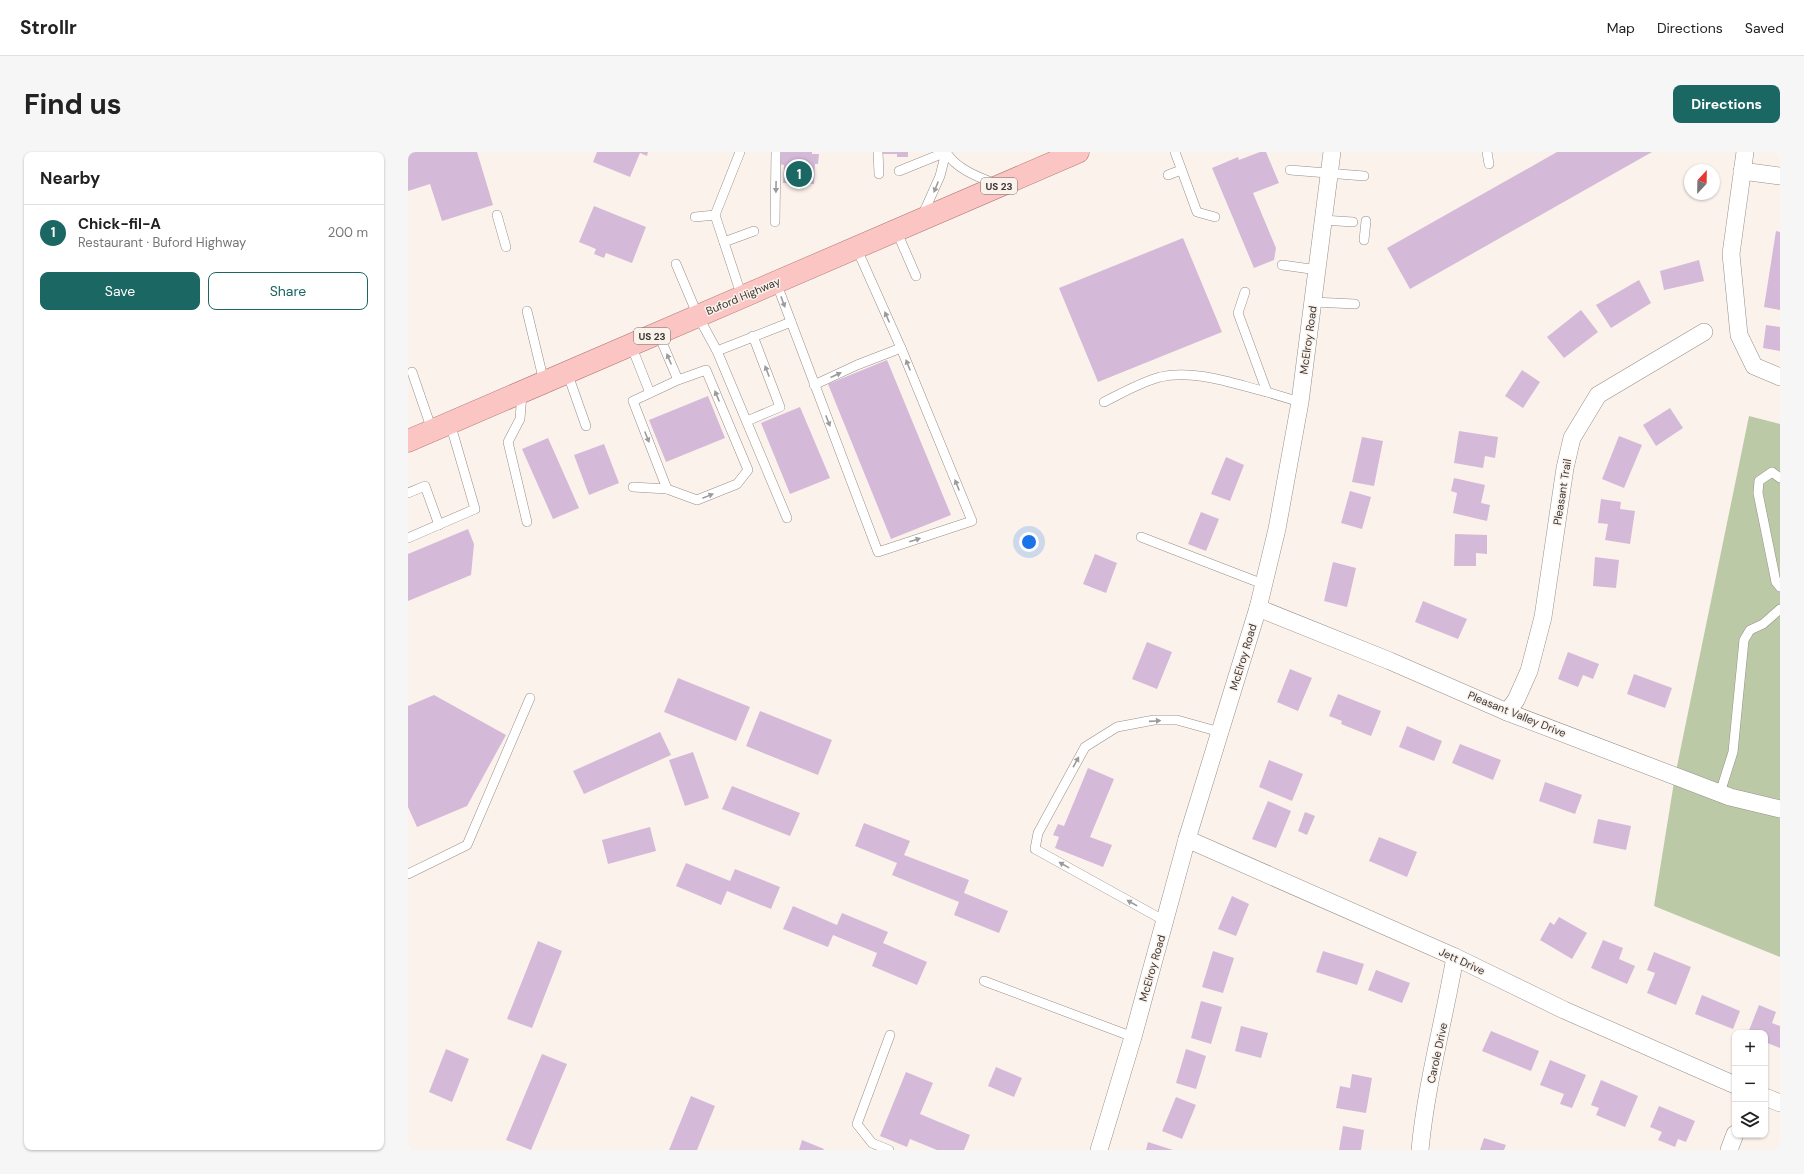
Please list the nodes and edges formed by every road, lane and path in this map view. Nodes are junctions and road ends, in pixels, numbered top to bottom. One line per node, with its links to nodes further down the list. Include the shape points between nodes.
1 (740, 152): 22 (lane)
2 (776, 152): 28 (lane, one-way to 28)
3 (878, 152): 15 (lane)
4 (946, 152): 13 (lane); 20 (lane, via 961,168); 25 (lane, one-way to 25, via 940,176)
5 (1078, 152): 20 (main road, Buford Highway / US 23)
6 (1175, 152): 11 (lane)
7 (1332, 152): 16 (street, McElroy Road)
8 (1487, 152): 10 (lane)
9 (1745, 152): 14 (street)
10 (1489, 164)
11 (1181, 170): 17 (lane); 24 (lane, via 1198,212)
12 (1290, 170): 16 (lane)
13 (899, 171)
14 (1742, 171): 19 (street); 56 (street, via 1731,254 1739,335 1754,366)
15 (879, 174)
16 (1329, 174): 18 (lane); 26 (street, McElroy Road)
17 (1168, 175)
18 (1364, 176)
19 (1780, 176)
20 (999, 186): 25 (main road, Buford Highway / US 23)
21 (497, 215): 34 (lane)
22 (715, 215): 23 (lane); 33 (lane)
23 (695, 217)
24 (1215, 217)
25 (920, 220): 30 (main road, Buford Highway / US 23)
26 (1323, 220): 29 (lane); 38 (street, McElroy Road)
27 (1366, 221): 32 (lane)
28 (775, 222)
29 (1353, 222)
30 (896, 230): 35 (main road, Buford Highway / US 23); 39 (lane)
31 (754, 231): 33 (lane)
32 (1364, 240)
33 (724, 242): 42 (lane)
34 (506, 247)
35 (856, 247): 40 (main road, Buford Highway / US 23); 52 (lane, one-way to 35)
36 (676, 264): 46 (lane)
37 (1282, 265): 38 (lane)
38 (1318, 270): 43 (street, McElroy Road)
39 (916, 276)
40 (776, 282): 42 (main road, Buford Highway / US 23); 47 (lane, one-way to 47)
41 (1245, 292): 61 (lane, via 1238,313)
42 (742, 297): 46 (main road, Buford Highway / US 23)
43 (1314, 302): 44 (lane); 64 (street, McElroy Road)
44 (1355, 304)
45 (527, 312): 58 (lane)
46 (698, 316): 49 (main road, Buford Highway / US 23); 53 (lane)
47 (791, 322): 50 (lane); 59 (lane)
48 (1704, 332): 83 (street, Pleasant Trail, via 1598,395 1572,438 1565,468 1543,617 1529,671 1516,700)
49 (658, 333): 51 (main road, Buford Highway / US 23); 57 (lane, one-way to 49)
50 (753, 336): 53 (lane); 65 (lane, one-way to 50, via 780,407)
51 (630, 345): 55 (main road, Buford Highway / US 23); 62 (lane)
52 (901, 348): 59 (lane, one-way to 52); 59 (lane, one-way to 52, via 878,552 972,521)
53 (717, 351): 65 (lane)
54 (412, 372): 66 (lane)
55 (567, 372): 58 (main road, Buford Highway / US 23); 67 (lane)
56 (1780, 377)
57 (678, 380): 62 (lane); 71 (lane, one-way to 57, via 697,500 737,484 748,470 706,370)
58 (544, 382): 60 (main road, Buford Highway / US 23)
59 (814, 384)
60 (522, 392): 66 (main road, Buford Highway / US 23); 74 (lane, via 520,419 508,442)
61 (1267, 392): 63 (lane, via 1207,378 1161,377); 64 (lane)
62 (650, 393): 71 (lane, one-way to 71, via 633,401)
63 (1104, 402)
64 (1300, 402): 78 (street, McElroy Road, via 1277,529)
65 (747, 421): 73 (lane)
66 (441, 426): 68 (main road, Buford Highway / US 23); 75 (lane, via 475,509)
67 (586, 426)
68 (408, 441)
69 (1780, 478): 79 (lane, via 1772,472 1759,481 1758,493 1776,582)
70 (634, 486): 71 (lane)
71 (668, 489)
72 (408, 493): 75 (lane, via 425,486)
73 (787, 518)
74 (527, 522)
75 (439, 525): 77 (lane)
76 (1141, 537): 78 (lane)
77 (408, 538)
78 (1263, 584): 80 (street, McElroy Road)
79 (1780, 587)
80 (1258, 608): 83 (street, Pleasant Valley Drive); 84 (street, McElroy Road)
81 (1780, 609): 85 (lane, via 1763,624 1750,630 1744,640 1733,752)
82 (530, 698): 88 (lane, via 467,845)
83 (1507, 712): 85 (street, Pleasant Valley Drive)
84 (1220, 732): 87 (street, McElroy Road); 89 (lane, one-way to 84, via 1035,849 1038,833 1085,747 1117,727 1154,720 1177,720)
85 (1720, 793): 86 (street, Pleasant Valley Drive)
86 (1780, 809)
87 (1187, 839): 89 (street, McElroy Road); 90 (street, Jett Drive)
88 (408, 874)
89 (1165, 922): 93 (street, McElroy Road)
90 (1454, 957): 94 (street, Jett Drive, via 1564,1010); 100 (street, Carole Drive, via 1422,1126)
91 (984, 981): 93 (lane)
92 (890, 1035): 98 (lane, via 857,1124 872,1143)
93 (1133, 1037): 99 (street, McElroy Road)
94 (1732, 1084)
95 (1768, 1098): 96 (street)
96 (1780, 1103)
97 (1734, 1138): 101 (street)
98 (889, 1150)
99 (1099, 1150)
100 (1420, 1150)
101 (1729, 1150)

